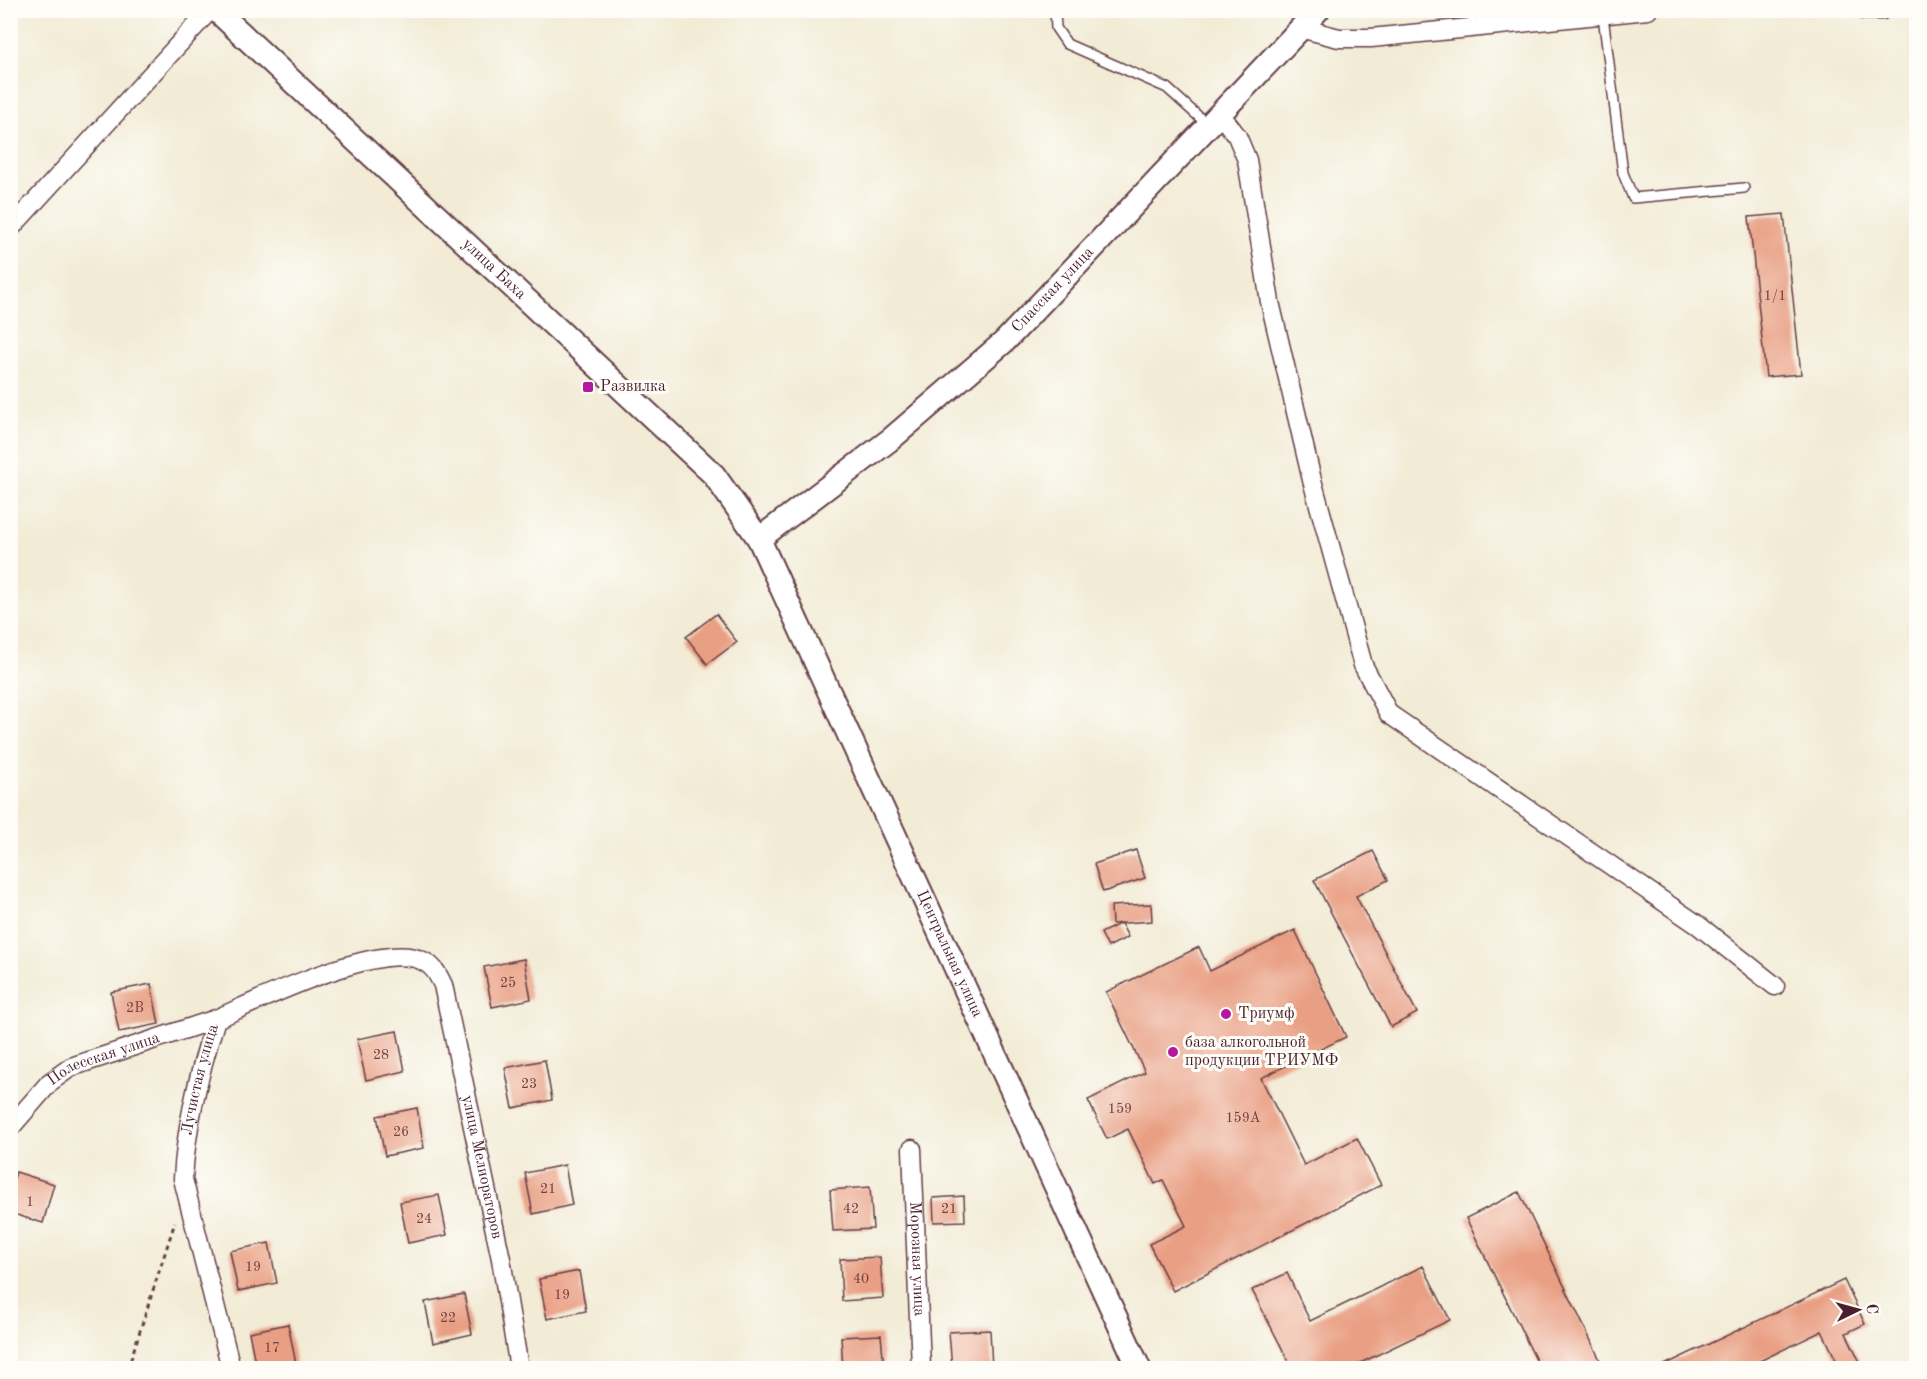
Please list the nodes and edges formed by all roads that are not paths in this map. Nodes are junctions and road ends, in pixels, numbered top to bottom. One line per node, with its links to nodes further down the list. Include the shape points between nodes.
1 (210, 10): 12 (street)
2 (216, 10): 13 (street, улица Баха, via 714,475)
3 (1055, 10): 10 (lane, via 1056,28 1067,44 1167,88)
4 (1318, 10): 9 (street, Спасская улица)
5 (1648, 10): 8 (street)
6 (1864, 10): 7 (street)
7 (1882, 10)
8 (1603, 16): 9 (street, via 1371,38 1339,38); 11 (lane, via 1623,173 1633,198)
9 (1300, 28): 10 (street, Спасская улица)
10 (1215, 120): 13 (street, Спасская улица, via 1005,341 891,439); 15 (street, via 1237,136 1247,160 1270,302 1312,480 1363,665 1378,698 1389,714 1698,925)
11 (1744, 188)
12 (10, 229)
13 (759, 539): 22 (street, Центральная улица)
14 (435, 969): 16 (street, Лучистая улица, via 421,959 370,960 310,978); 20 (street, улица Мелиораторов, via 443,985 501,1259)
15 (1775, 986)
16 (216, 1019): 17 (street, Полесская улица, via 70,1067 50,1082); 19 (street, Лучистая улица, via 198,1074 183,1179)
17 (10, 1128)
18 (912, 1149): 21 (street, Морозная улица)
19 (231, 1368)
20 (519, 1368)
21 (921, 1368)
22 (1139, 1368)

